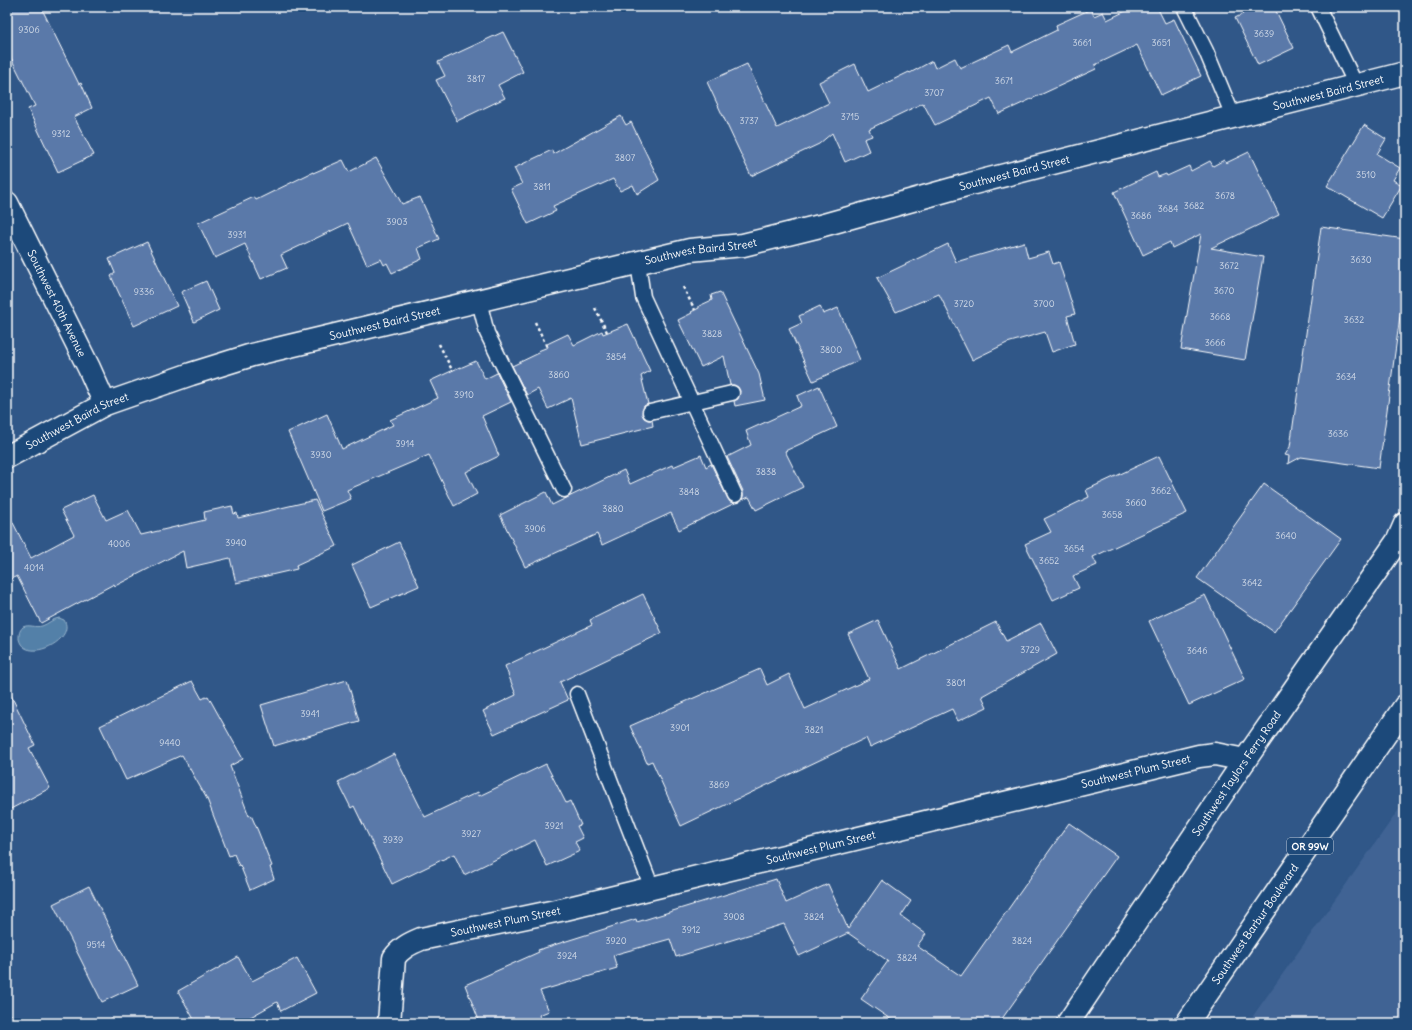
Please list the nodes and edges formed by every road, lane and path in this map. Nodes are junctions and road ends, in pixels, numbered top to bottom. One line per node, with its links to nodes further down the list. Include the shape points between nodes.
1 (1184, 7): 5 (lane, via 1206,51)
2 (1318, 7): 4 (lane)
3 (1405, 73): 4 (street, Southwest Baird Street)
4 (1356, 85): 5 (street, Southwest Baird Street)
5 (1233, 116): 7 (street, Southwest Baird Street, via 820,226 743,245 690,250)
6 (7, 203): 19 (street, Southwest 40th Avenue)
7 (638, 263): 9 (street, Southwest Baird Street); 18 (lane, via 643,297)
8 (684, 287): 11 (path)
9 (479, 301): 19 (street, Southwest Baird Street, via 252,355); 22 (lane, via 487,333)
10 (595, 308): 13 (path)
11 (695, 310)
12 (535, 322): 15 (path)
13 (607, 332)
14 (439, 344): 16 (path)
15 (547, 347)
16 (452, 370)
17 (732, 393): 18 (lane)
18 (692, 403): 20 (lane); 23 (lane)
19 (105, 404): 21 (street, Southwest Baird Street)
20 (650, 412)
21 (7, 457)
22 (564, 490)
23 (735, 495)
24 (1405, 524): 27 (street, Southwest Taylors Ferry Road, via 1398,540)
25 (577, 694): 28 (lane)
26 (1405, 706): 33 (street, Southwest Barbur Boulevard / OR 99W)
27 (1245, 760): 28 (street, Southwest Plum Street, via 1215,754 1199,756); 32 (street, Southwest Taylors Ferry Road)
28 (652, 888): 31 (street, Southwest Plum Street, via 408,944 394,958)
29 (7, 1009): 30 (path)
30 (14, 1023)
31 (388, 1023)
32 (1068, 1023)
33 (1187, 1023)

